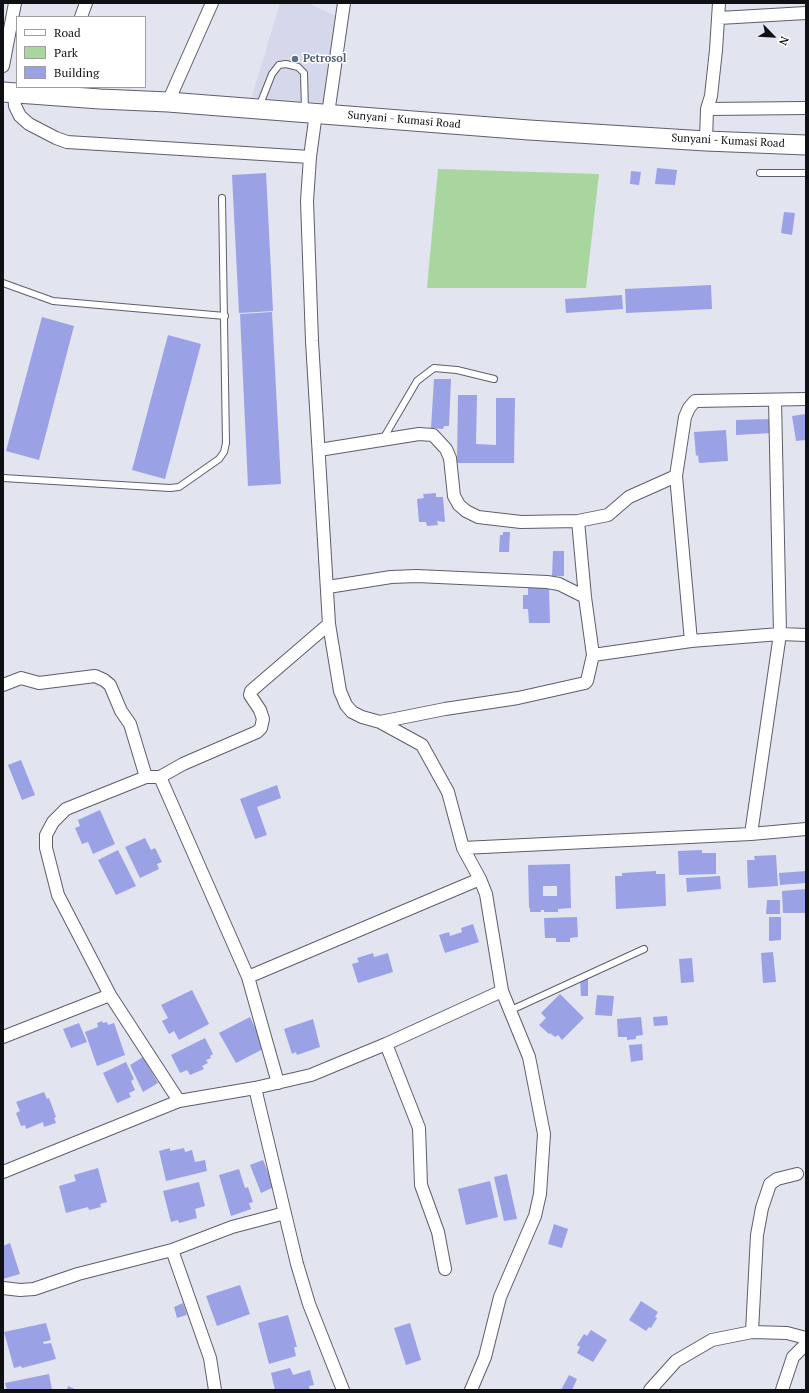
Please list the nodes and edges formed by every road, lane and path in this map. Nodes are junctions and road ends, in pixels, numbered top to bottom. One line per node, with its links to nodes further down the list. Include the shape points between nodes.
1 (15, 3): 9 (street)
2 (86, 3): 7 (street)
3 (212, 3): 12 (street)
4 (344, 3): 16 (street)
5 (719, 3): 8 (street)
6 (806, 13): 8 (street)
7 (81, 16)
8 (719, 18): 14 (street, via 711,96)
9 (3, 66)
10 (55, 91): 11 (main road, Sunyani - Kumasi Road); 12 (main road, Sunyani - Kumasi Road)
11 (8, 92): 19 (street, via 20,116 29,124 67,142)
12 (168, 102): 15 (main road, Sunyani - Kumasi Road)
13 (806, 108): 14 (street)
14 (707, 109): 17 (street)
15 (258, 110): 16 (main road, Sunyani - Kumasi Road); 16 (lane, via 272,74 279,65 286,64 298,67 304,74)
16 (316, 113): 17 (main road, Sunyani - Kumasi Road, via 482,127); 19 (street)
17 (706, 141): 18 (main road, Sunyani - Kumasi Road)
18 (806, 145)
19 (310, 157): 29 (street, via 308,222)
20 (760, 173): 21 (lane)
21 (806, 173)
22 (222, 198): 24 (lane)
23 (3, 283): 24 (lane, via 64,303)
24 (225, 316): 31 (lane, via 226,443 219,459 179,487 170,488)
25 (494, 379): 28 (lane, via 457,370 434,368 417,381)
26 (806, 399): 27 (street)
27 (775, 400): 30 (street, via 695,401 685,417); 36 (street)
28 (383, 439): 29 (street); 32 (street, via 419,434 433,435 446,449 450,458 454,496 459,505 478,517 521,522)
29 (319, 450): 33 (street)
30 (676, 476): 32 (street, via 629,498 608,515); 38 (street)
31 (3, 478)
32 (578, 521): 34 (street)
33 (328, 587): 34 (street, via 391,577 417,576 547,582 559,584); 35 (street)
34 (585, 597): 39 (street)
35 (329, 624): 41 (street, via 340,691 346,705 352,712); 43 (street, via 251,691 250,694 263,719 257,732 183,764)
36 (780, 634): 37 (street); 38 (street); 45 (street)
37 (806, 635)
38 (691, 641): 39 (street)
39 (594, 655): 41 (street, via 589,678 585,683 518,698)
40 (3, 685): 42 (street, via 21,678 39,683 96,676 104,680 110,685 121,711 130,724)
41 (380, 722): 46 (street, via 422,745 448,792)
42 (146, 777): 43 (street); 51 (street, via 66,809 53,822 46,835 46,848 58,895)
43 (160, 777): 49 (street)
44 (806, 829): 45 (street)
45 (751, 834): 46 (street)
46 (462, 848): 47 (street)
47 (480, 879): 49 (street); 50 (street, via 486,894)
48 (644, 949): 52 (lane)
49 (248, 977): 55 (street)
50 (502, 991): 52 (street); 54 (street)
51 (110, 995): 53 (street); 57 (street)
52 (509, 1011): 69 (street, via 529,1057 540,1111 544,1146 540,1194 533,1221 500,1297 485,1357)
53 (3, 1037)
54 (386, 1044): 55 (street, via 311,1075); 62 (street, via 419,1128 421,1186 438,1232)
55 (278, 1083): 56 (street)
56 (255, 1088): 57 (street); 60 (street)
57 (179, 1101): 58 (street)
58 (3, 1172)
59 (797, 1174): 64 (street, via 777,1179 770,1184 762,1208 757,1235)
60 (285, 1213): 61 (street, via 232,1227); 68 (street, via 309,1304)
61 (172, 1250): 63 (street, via 78,1274 34,1289); 67 (street, via 210,1358)
62 (444, 1269)
63 (3, 1288)
64 (752, 1332): 65 (street, via 787,1333); 70 (street, via 712,1340 694,1349 676,1362)
65 (806, 1338)
66 (806, 1344): 71 (street, via 793,1357)
67 (215, 1390)
68 (343, 1390)
69 (471, 1390)
70 (650, 1390)
71 (782, 1390)

